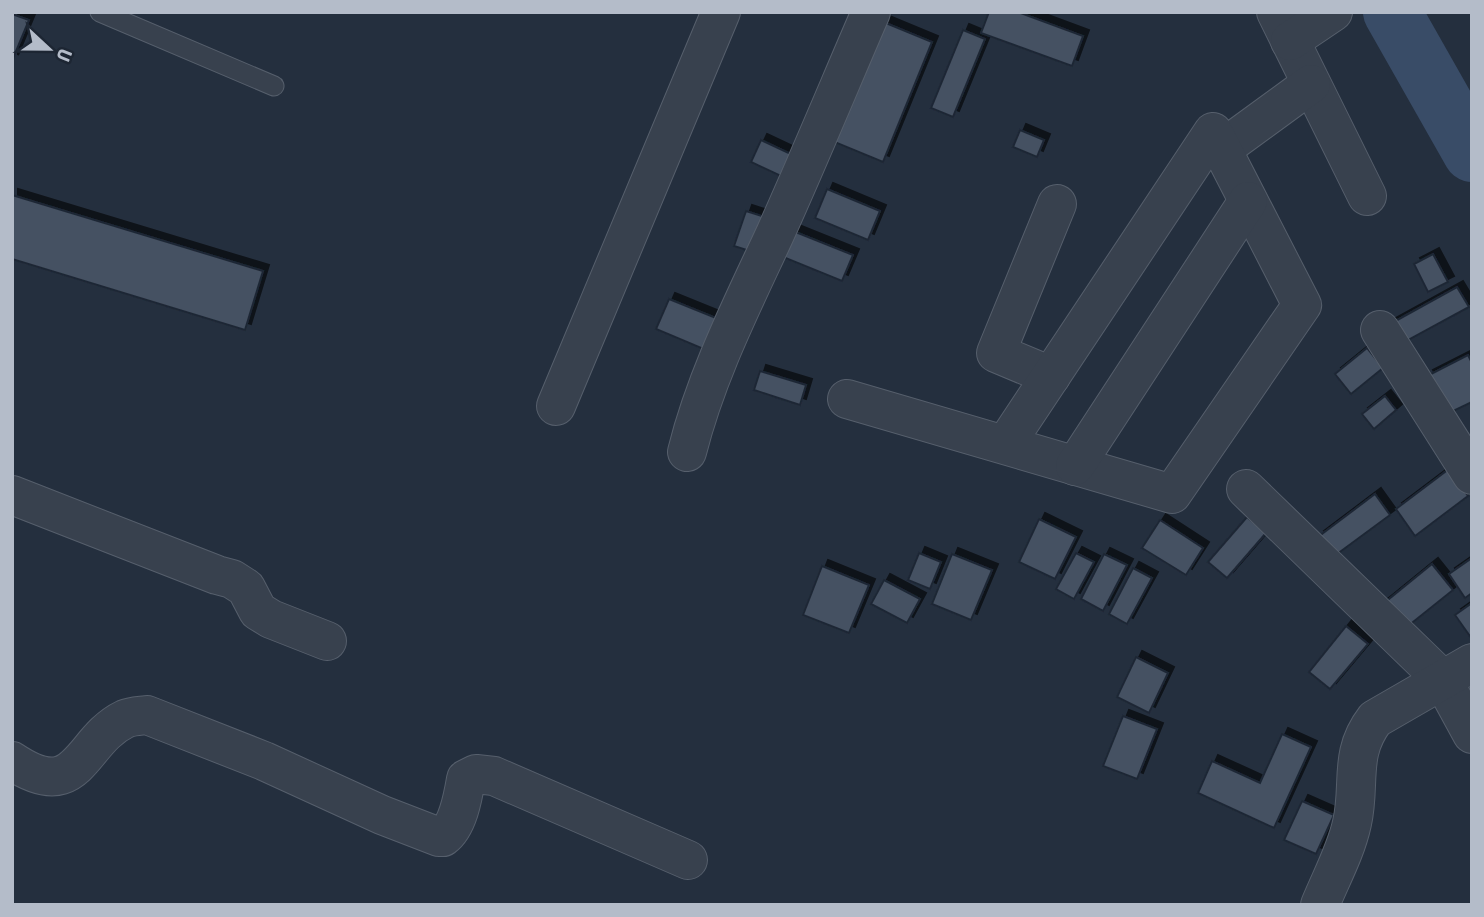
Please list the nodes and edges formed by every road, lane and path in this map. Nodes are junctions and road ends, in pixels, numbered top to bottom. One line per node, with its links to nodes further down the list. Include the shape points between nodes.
1 (100, 12): 7 (lane)
2 (721, 12): 15 (street)
3 (871, 12): 17 (street, via 722,350)
4 (1333, 12): 5 (street)
5 (1283, 27): 6 (street)
6 (1311, 83): 8 (street); 9 (street)
7 (274, 86)
8 (1222, 149): 10 (street); 13 (street, via 1213,132)
9 (1367, 196)
10 (1248, 201): 18 (street); 18 (street, via 1302,305 1172,494)
11 (1057, 204): 13 (street, via 996,353)
12 (1380, 330): 19 (street)
13 (1051, 376): 16 (street)
14 (847, 399): 16 (street)
15 (556, 406)
16 (1005, 445): 18 (street)
17 (687, 452)
18 (1075, 466)
19 (1472, 475)
20 (1246, 489): 23 (street)
21 (12, 495): 22 (street, via 232,579 246,588 258,611)
22 (327, 641)
23 (1457, 671): 24 (street); 27 (street, via 1375,719 1366,730 1356,763 1351,827)
24 (1472, 734)
25 (12, 761): 26 (street, via 40,774 70,773 116,725 147,715 439,837 449,832 466,779 476,774 494,776)
26 (688, 860)
27 (1320, 905)

